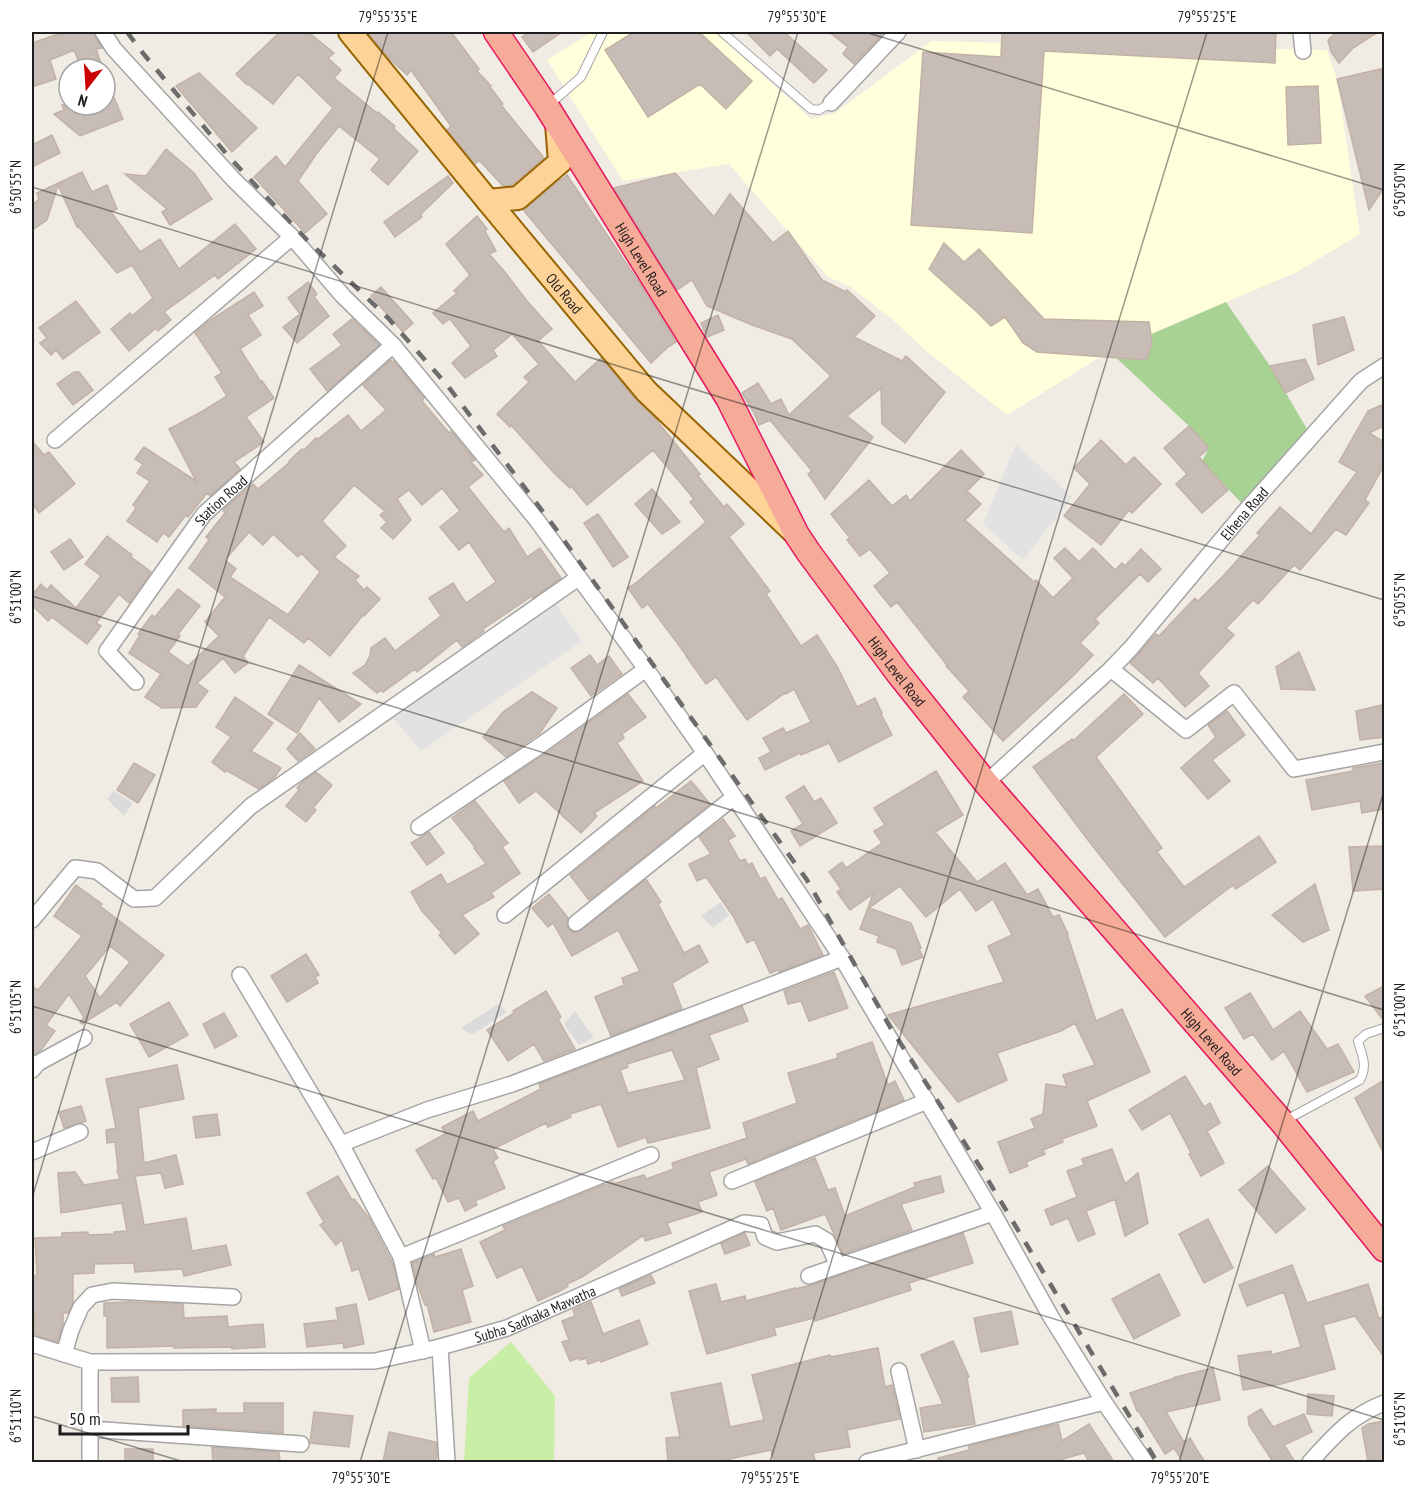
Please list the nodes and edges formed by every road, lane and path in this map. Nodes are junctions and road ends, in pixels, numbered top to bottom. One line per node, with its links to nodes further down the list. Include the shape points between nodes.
1 (103, 32): 12 (street, via 218,163)
2 (350, 32): 11 (main road, Old Road)
3 (496, 32): 10 (highway, High Level Road)
4 (603, 32): 10 (lane, via 580,77)
5 (722, 32): 9 (lane, via 811,109 819,110)
6 (898, 32): 9 (street)
7 (1302, 32): 8 (street)
8 (1303, 51)
9 (831, 103)
10 (552, 116): 11 (main road, via 560,162 518,198); 16 (highway, High Level Road, via 728,398)
11 (488, 201): 16 (main road, Old Road, via 646,391)
12 (292, 237): 13 (street, via 343,296); 15 (street)
13 (393, 345): 17 (street, via 536,519); 20 (street, Station Road, via 204,514 107,651)
14 (1384, 366): 19 (street, Elhena Road, via 1361,381)
15 (55, 440)
16 (797, 535): 23 (highway, High Level Road, via 898,673)
17 (578, 578): 18 (street); 27 (street, via 251,806 155,898 134,899 97,871 75,868)
18 (646, 669): 22 (street); 25 (street)
19 (1111, 669): 21 (street, via 1186,730 1234,693 1294,769); 23 (street, Elhena Road)
20 (136, 682)
21 (1384, 752)
22 (705, 753): 24 (street); 26 (street)
23 (986, 783): 35 (highway, High Level Road)
24 (734, 797): 28 (street); 29 (street)
25 (419, 827)
26 (505, 915)
27 (32, 920)
28 (576, 922)
29 (842, 958): 34 (street); 37 (street, via 512,1084 427,1110)
30 (240, 975): 37 (street)
31 (1384, 1028): 35 (lane, via 1358,1041 1365,1071 1360,1080)
32 (84, 1038): 33 (street)
33 (32, 1070)
34 (927, 1101): 40 (street); 41 (street)
35 (1282, 1122): 42 (highway, High Level Road)
36 (80, 1132): 38 (street)
37 (341, 1144): 43 (street)
38 (32, 1152)
39 (651, 1155): 43 (street)
40 (732, 1181)
41 (993, 1213): 44 (street); 53 (street)
42 (1384, 1249)
43 (401, 1257): 49 (street)
44 (838, 1266): 45 (street); 48 (street, Subha Sadhaka Mawatha, via 827,1241 815,1234 777,1242 765,1237 761,1225 744,1223 507,1328)
45 (809, 1276)
46 (233, 1297): 50 (street, via 112,1291 92,1295 81,1308)
47 (32, 1344): 50 (street, Subha Sadhaka Mawatha)
48 (440, 1347): 49 (street, Subha Sadhaka Mawatha); 59 (street)
49 (423, 1351): 51 (street, Subha Sadhaka Mawatha, via 375,1361)
50 (64, 1354): 51 (street, Subha Sadhaka Mawatha)
51 (90, 1362): 55 (street)
52 (899, 1371): 57 (street)
53 (1104, 1402): 57 (street); 61 (street)
54 (1384, 1403): 62 (street, via 1342,1427)
55 (90, 1429): 56 (street); 58 (street)
56 (301, 1444)
57 (916, 1450): 60 (street)
58 (90, 1462)
59 (447, 1462)
60 (867, 1462)
61 (1145, 1462)
62 (1310, 1462)

